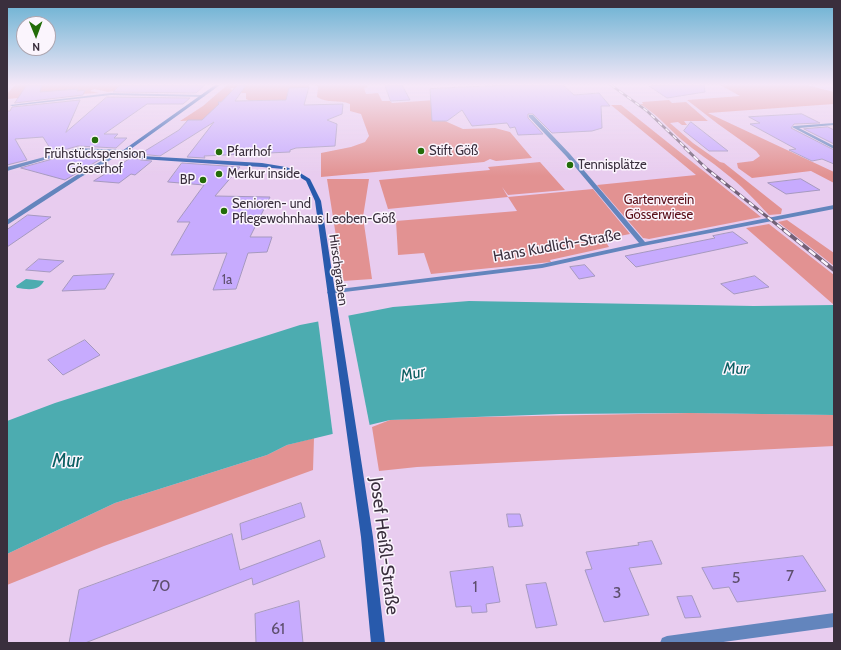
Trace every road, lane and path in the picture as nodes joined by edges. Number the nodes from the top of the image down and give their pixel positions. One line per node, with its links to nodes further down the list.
1 (175, 115): 5 (main road)
2 (531, 116): 9 (street)
3 (834, 124): 4 (street)
4 (834, 148)
5 (124, 151): 6 (street); 8 (street); 10 (main road, Hirschgraben)
6 (7, 169)
7 (834, 207): 9 (street, Hans Kudlich-Straße)
8 (7, 222)
9 (643, 244): 10 (street, Hans Kudlich-Straße)
10 (331, 292): 11 (main road, Hirschgraben)
11 (355, 454): 13 (main road, Josef Heißl-Straße)
12 (834, 620): 14 (street)
13 (378, 643)
14 (667, 643)

